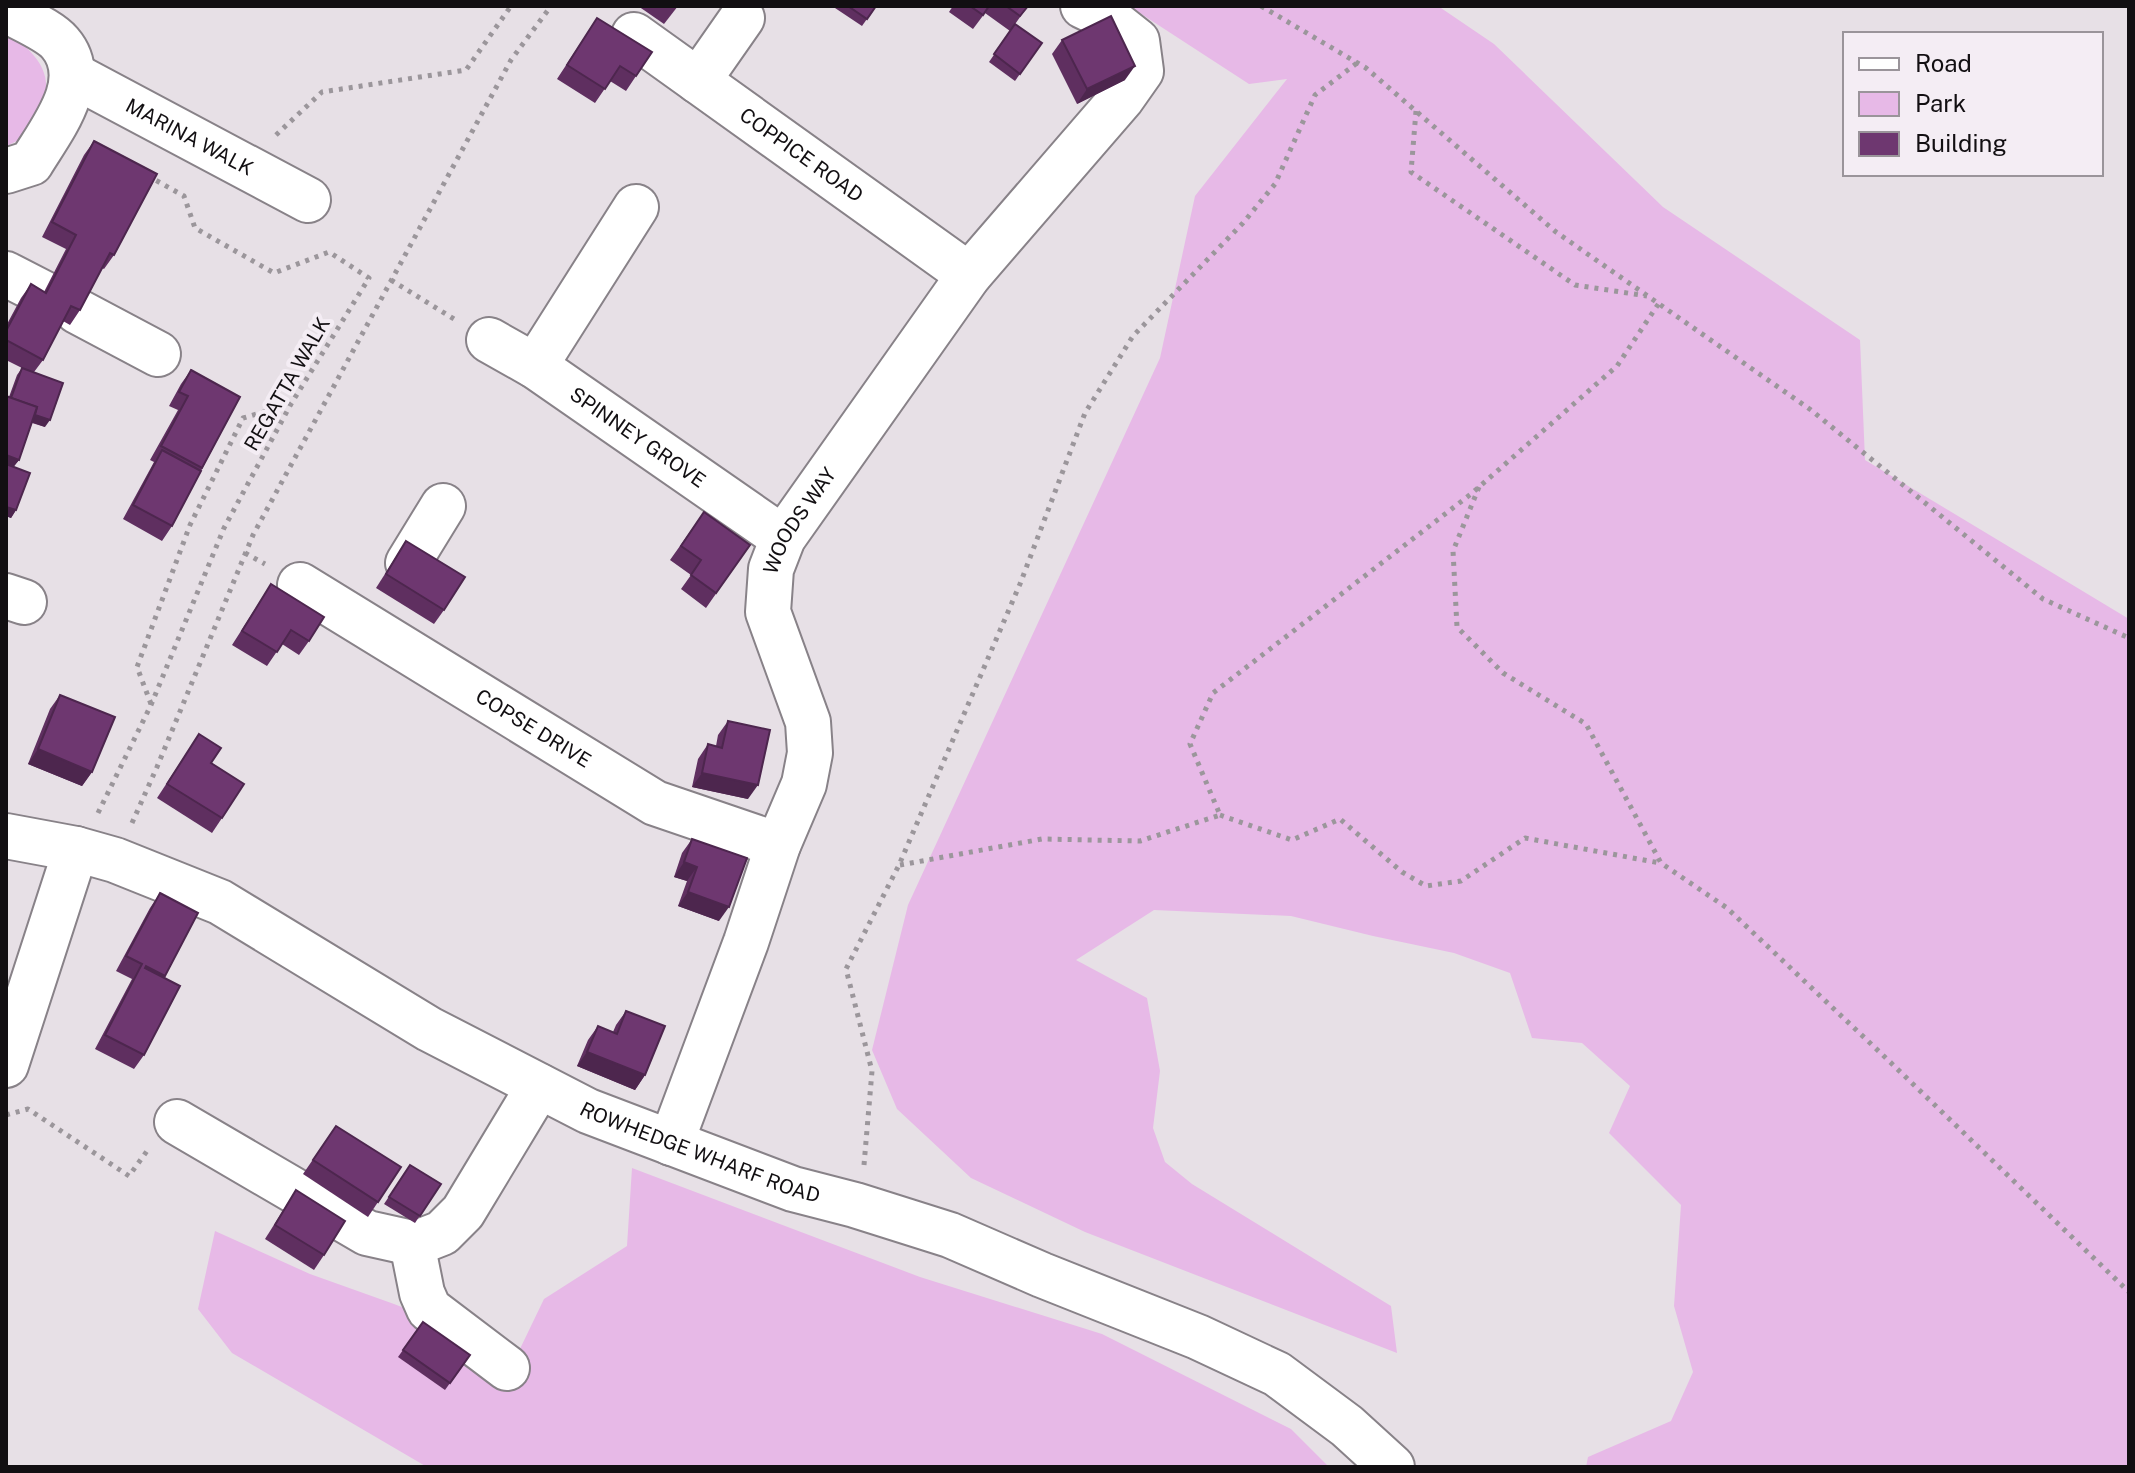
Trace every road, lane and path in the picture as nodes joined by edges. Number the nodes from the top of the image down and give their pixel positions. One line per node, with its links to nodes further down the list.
1 (511, 6): 12 (path)
2 (551, 6): 18 (path)
3 (1083, 6): 17 (street, WOODS WAY)
4 (1261, 6): 8 (path)
5 (6, 10): 9 (street)
6 (742, 18): 10 (street)
7 (634, 35): 10 (street, COPPICE ROAD)
8 (1357, 63): 11 (path); 38 (path)
9 (73, 75): 12 (street, MARINA WALK); 13 (street)
10 (698, 81): 17 (street, COPPICE ROAD)
11 (1416, 111): 20 (path); 20 (path)
12 (243, 165): 15 (street, MARINA WALK)
13 (7, 174)
14 (145, 175): 25 (path, REGATTA WALK)
15 (308, 200)
16 (636, 207): 24 (street)
17 (969, 275): 28 (street, WOODS WAY)
18 (391, 280): 22 (path); 36 (path)
19 (42, 293): 23 (street)
20 (1648, 296): 21 (path)
21 (1659, 303): 26 (path); 31 (path)
22 (489, 340): 24 (street, SPINNEY GROVE)
23 (158, 354)
24 (535, 366): 28 (street, SPINNEY GROVE)
25 (291, 404): 32 (path, REGATTA WALK); 32 (path)
26 (1479, 487): 33 (path); 37 (path)
27 (443, 506): 30 (street)
28 (783, 538): 35 (street, WOODS WAY)
29 (300, 585): 30 (street, COPSE DRIVE)
30 (389, 595): 35 (street, COPSE DRIVE)
31 (2129, 638)
32 (151, 705): 36 (path, REGATTA WALK)
33 (1220, 815): 37 (path); 38 (path)
34 (6, 836): 36 (street, ROWHEDGE WHARF ROAD)
35 (778, 845): 43 (street, WOODS WAY)
36 (96, 855): 39 (street); 40 (street, ROWHEDGE WHARF ROAD)
37 (1661, 863): 46 (path)
38 (899, 865): 44 (path)
39 (6, 1065)
40 (539, 1086): 43 (street, ROWHEDGE WHARF ROAD); 45 (street)
41 (6, 1115): 42 (path)
42 (177, 1122): 45 (street)
43 (671, 1143): 44 (street, ROWHEDGE WHARF ROAD)
44 (855, 1205): 48 (street, ROWHEDGE WHARF ROAD)
45 (412, 1243): 47 (street)
46 (2129, 1292)
47 (507, 1368)
48 (1392, 1467)

